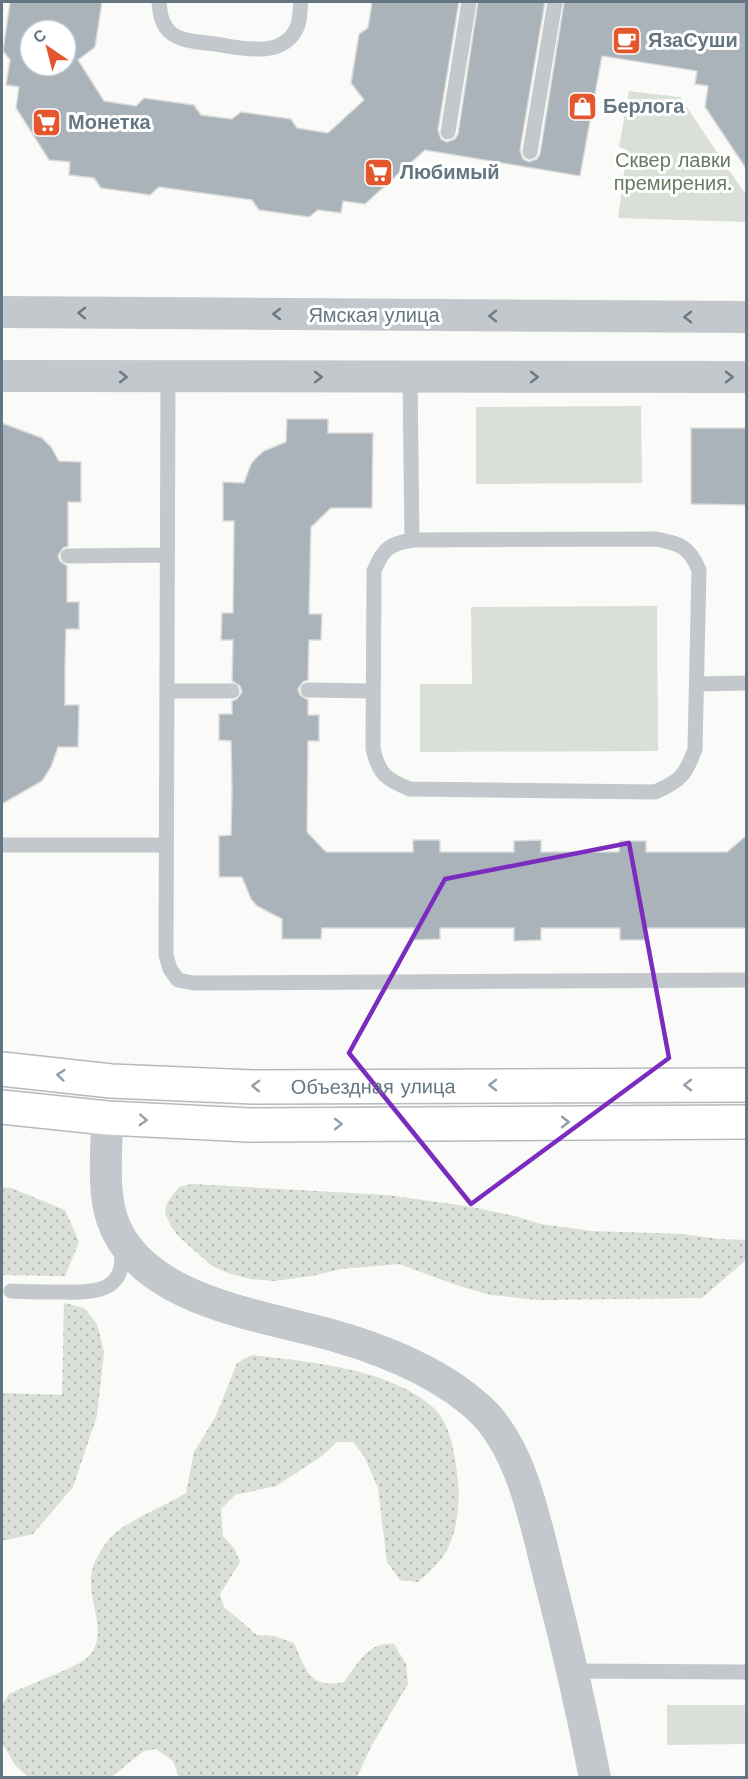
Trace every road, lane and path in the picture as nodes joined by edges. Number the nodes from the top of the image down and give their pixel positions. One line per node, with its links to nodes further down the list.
1 (159, 2): 2 (lane)
2 (301, 2)
3 (468, 2): 5 (lane)
4 (555, 2): 6 (lane)
5 (448, 132)
6 (530, 152)
7 (2, 312): 8 (street, Ямская улица, one-way to 7)
8 (747, 317)
9 (2, 376): 12 (street, one-way to 12)
10 (410, 377): 11 (street, one-way to 11); 12 (street, one-way to 10); 13 (lane)
11 (747, 377)
12 (168, 378): 14 (lane)
13 (412, 540): 17 (lane); 21 (lane)
14 (167, 555): 15 (lane); 20 (lane)
15 (68, 556)
16 (747, 683): 17 (lane)
17 (698, 684): 21 (lane)
18 (232, 690): 20 (lane)
19 (308, 690): 21 (lane)
20 (167, 691): 23 (lane)
21 (372, 691)
22 (2, 845): 23 (lane)
23 (166, 845): 24 (lane)
24 (747, 980)
25 (2, 1069): 26 (main road, Объездная улица, one-way to 25)
26 (111, 1081): 27 (main road, Объездная улица, one-way to 26); 29 (main road)
27 (747, 1085)
28 (2, 1107): 29 (main road, Объездная улица)
29 (107, 1118): 30 (main road, Объездная улица, one-way to 30); 31 (street)
30 (747, 1122)
31 (117, 1231): 32 (lane); 33 (street)
32 (11, 1291)
33 (573, 1671): 34 (lane); 35 (street)
34 (747, 1672)
35 (595, 1778)

